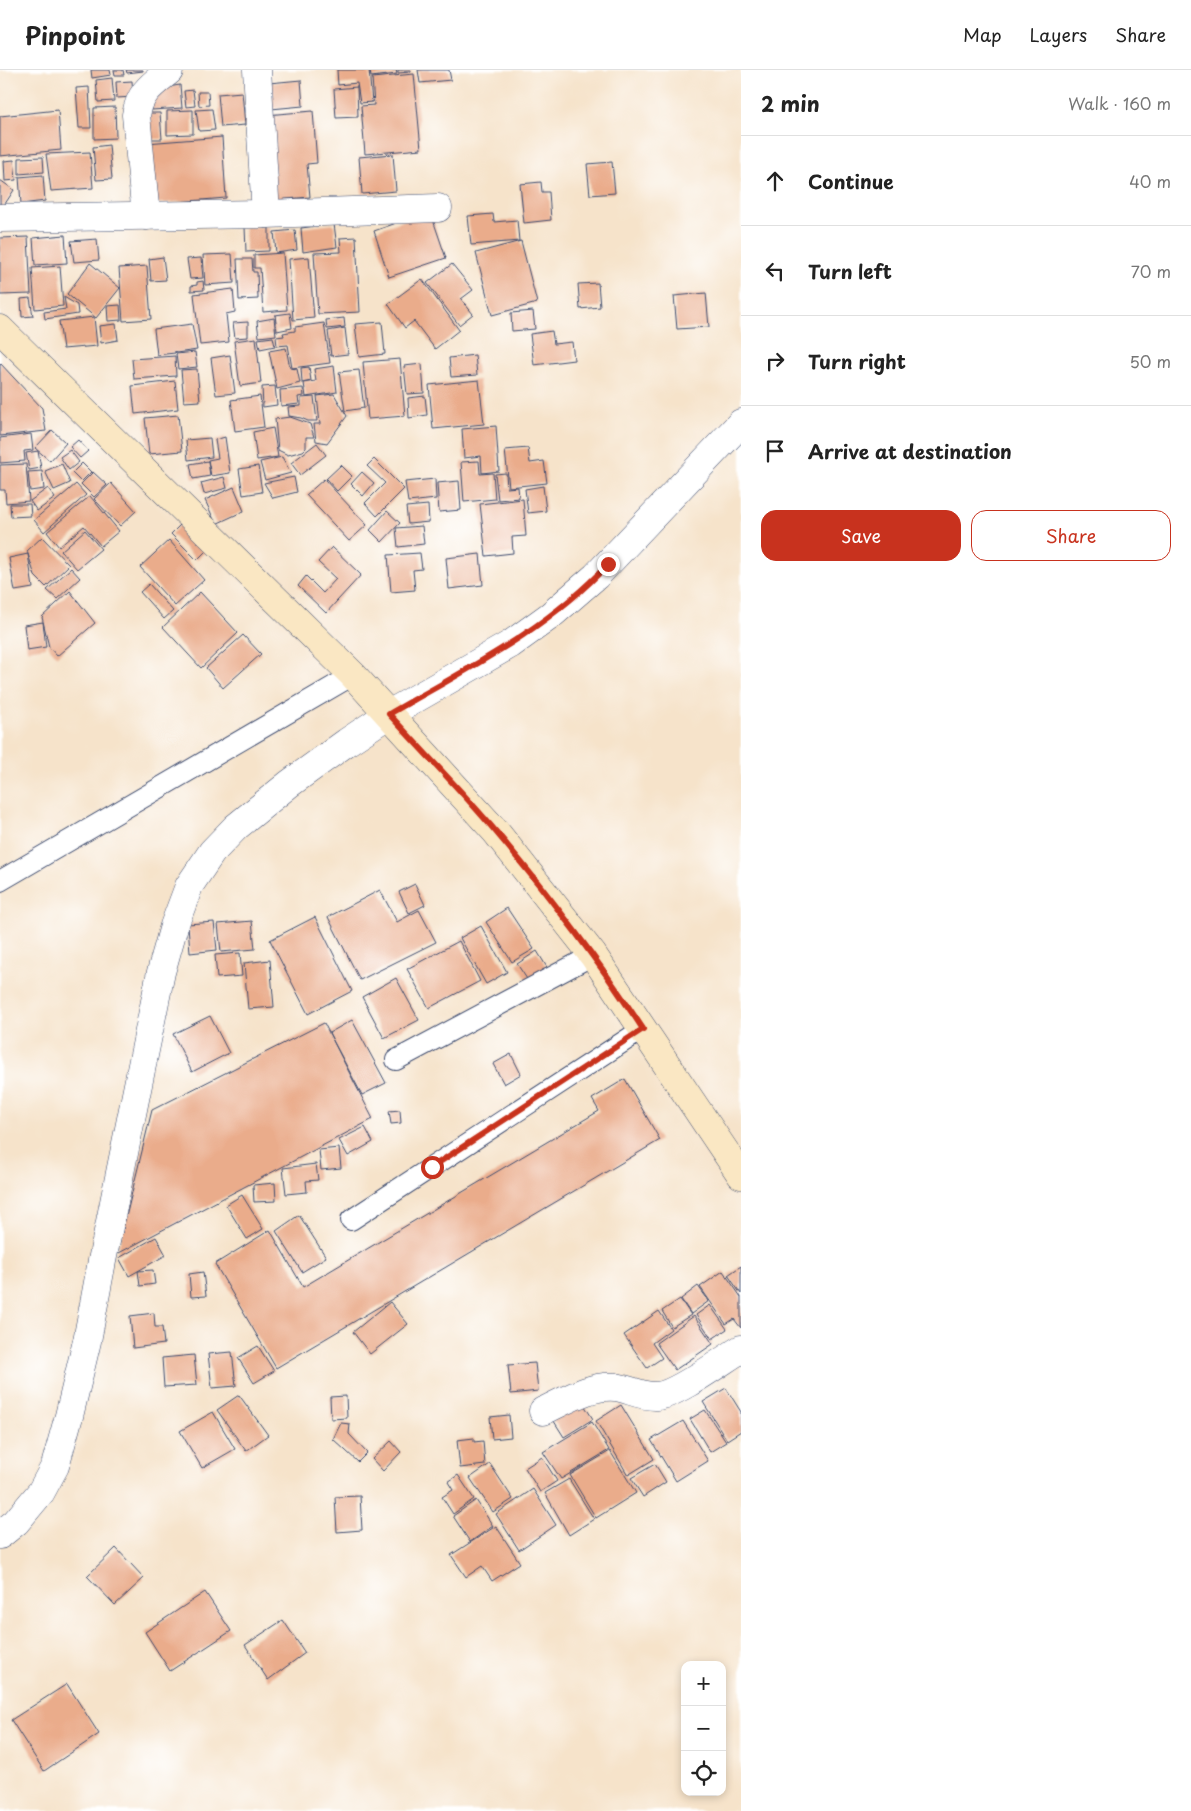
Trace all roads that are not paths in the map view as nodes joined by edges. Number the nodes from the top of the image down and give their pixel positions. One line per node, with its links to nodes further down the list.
1 (258, 70): 4 (street)
2 (169, 71): 5 (street)
3 (438, 208): 4 (street)
4 (266, 214): 5 (street)
5 (146, 216): 6 (street)
6 (0, 218)
7 (0, 329): 9 (main road)
8 (741, 423): 10 (street)
9 (352, 675): 10 (main road); 11 (lane)
10 (389, 714): 12 (main road); 19 (street)
11 (0, 881)
12 (593, 955): 13 (main road); 14 (lane)
13 (643, 1029): 15 (main road); 16 (lane)
14 (396, 1060)
15 (741, 1176)
16 (351, 1220)
17 (741, 1349): 18 (street)
18 (543, 1411)
19 (0, 1535)

